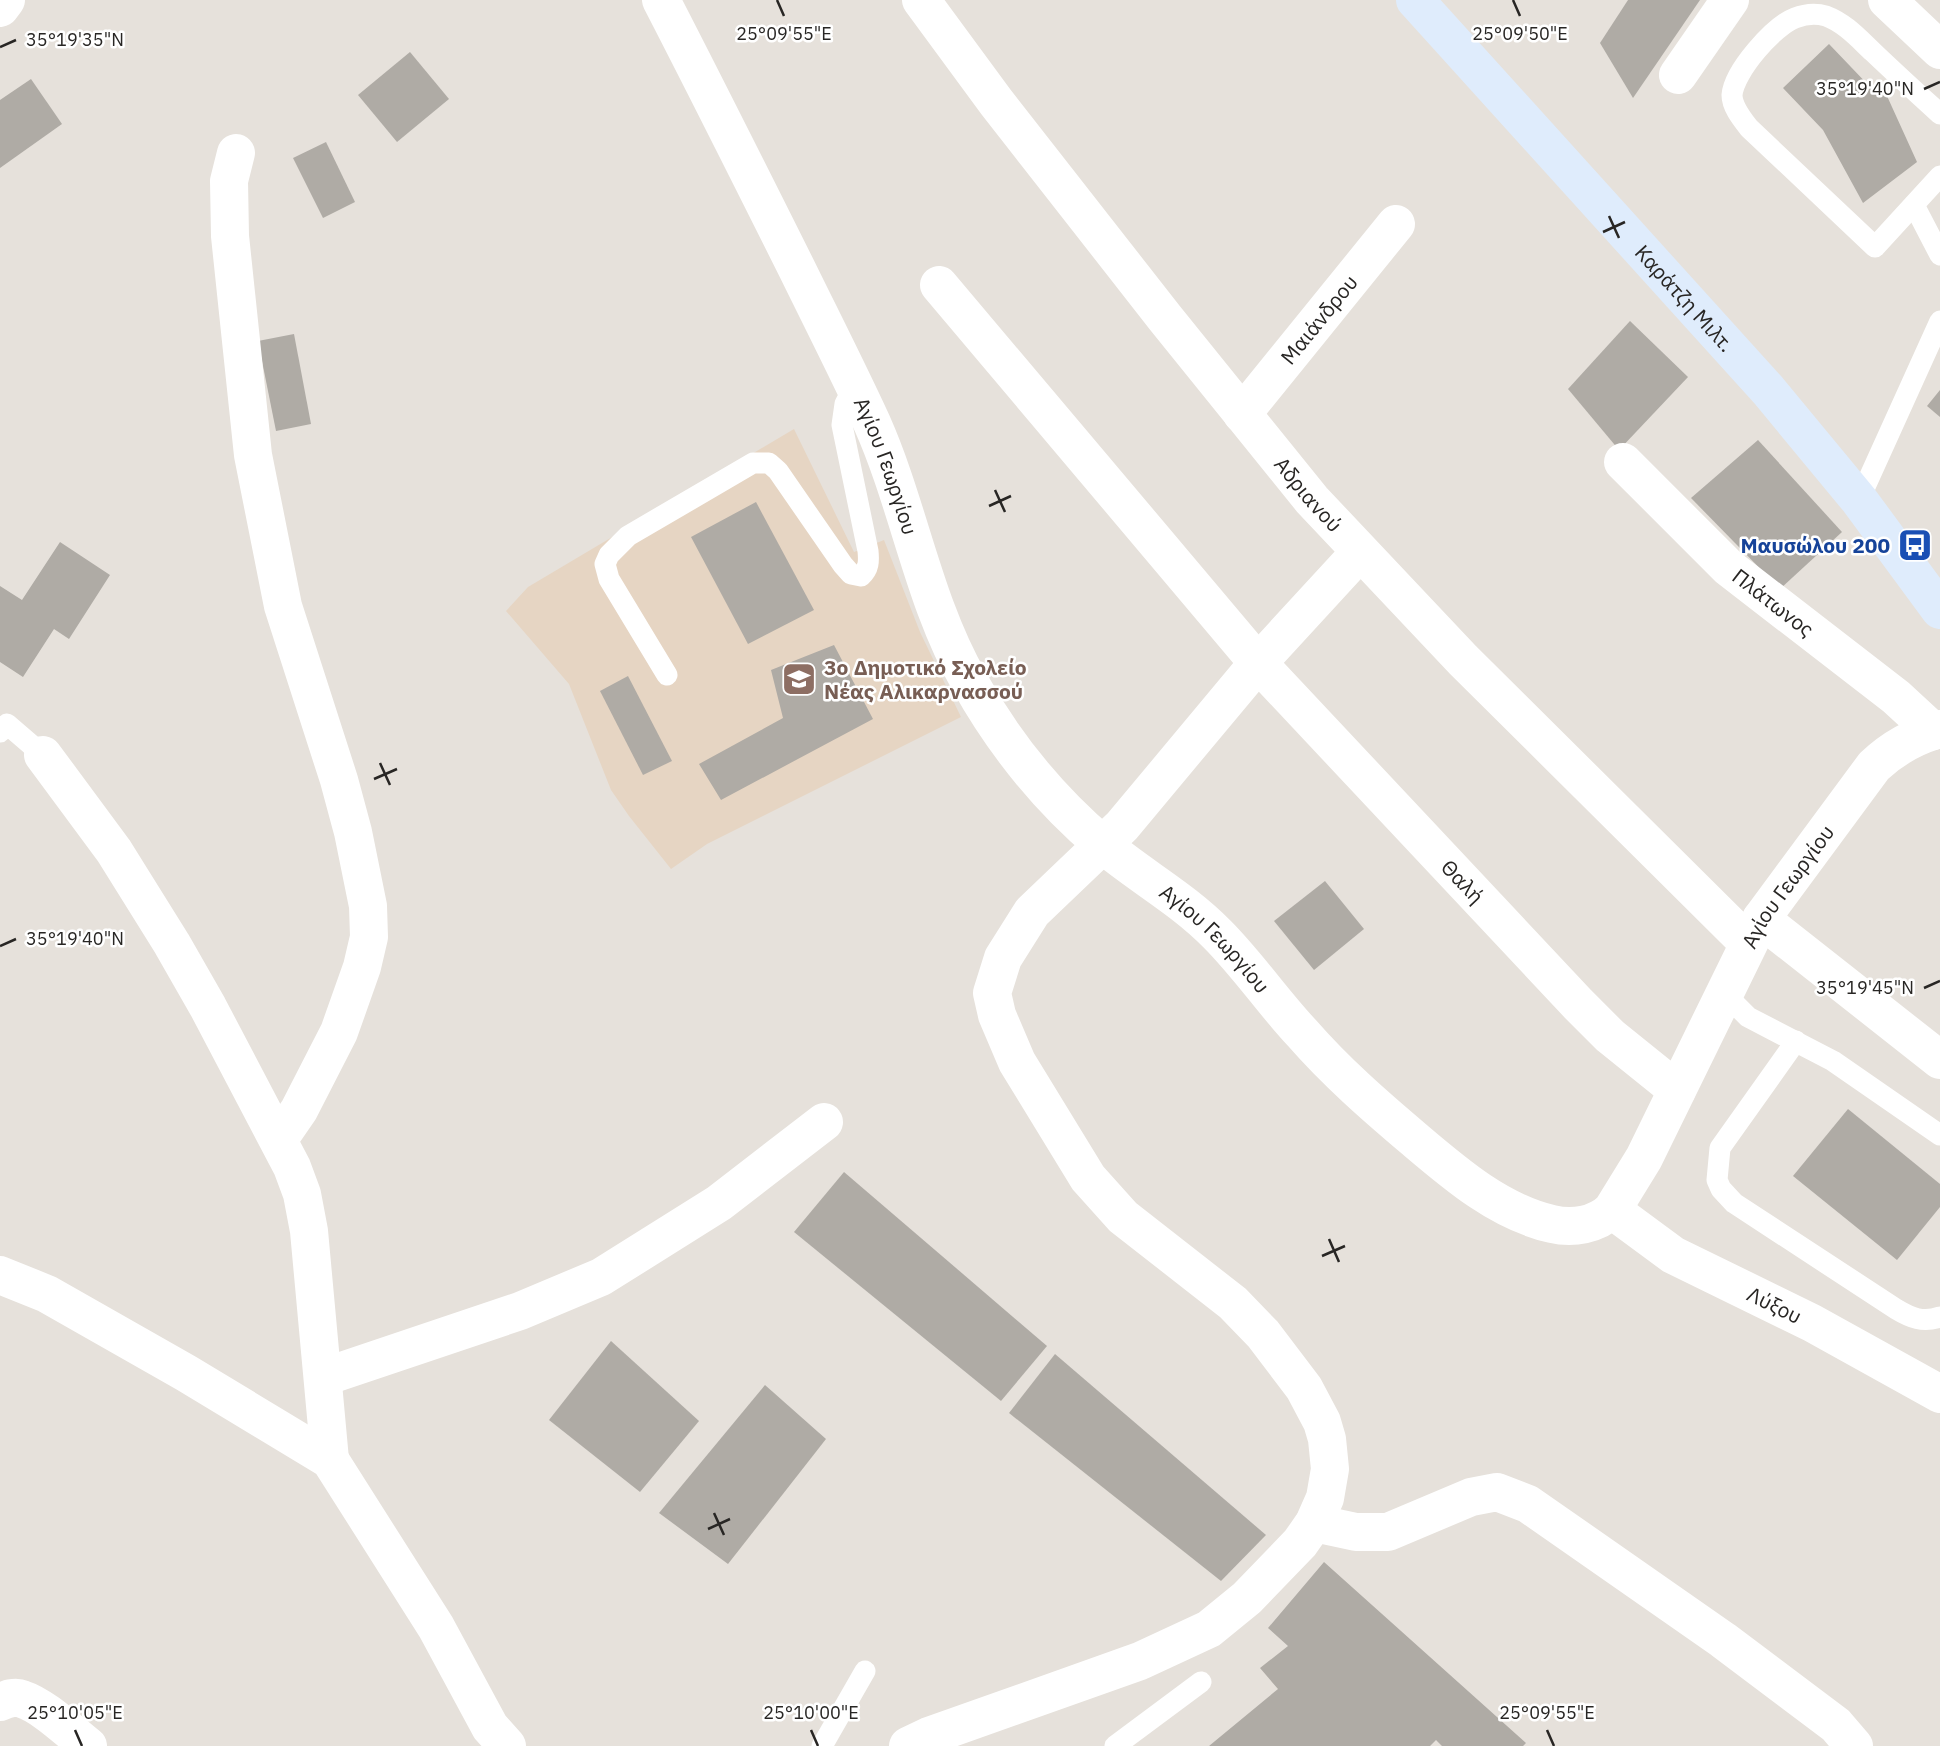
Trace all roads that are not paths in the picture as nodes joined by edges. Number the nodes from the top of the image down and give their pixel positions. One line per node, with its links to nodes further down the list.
1 (6, 0): 7 (street)
2 (661, 0): 18 (street, Αγίου Γεωργίου)
3 (921, 0): 19 (street, Αδριανού)
4 (1415, 0): 21 (street, Καράτζη Μιλτ.)
5 (1730, 0): 9 (street)
6 (1886, 0): 8 (street)
7 (0, 8)
8 (1940, 50)
9 (1678, 75)
10 (1940, 114): 13 (lane)
11 (236, 153): 37 (street)
12 (1940, 176): 13 (lane)
13 (1914, 205): 15 (lane)
14 (1396, 224): 19 (street, Μαιάνδρου)
15 (1940, 256)
16 (939, 285): 24 (street, Θαλή)
17 (1940, 321): 21 (lane)
18 (854, 387): 25 (lane); 29 (street, Αγίου Γεωργίου)
19 (1242, 414): 22 (street, Αδριανού)
20 (1623, 462): 26 (street, Πλάτωνος)
21 (1859, 500): 23 (street, Καράτζη Μιλτ.)
22 (1360, 552): 24 (street); 30 (street, Αδριανού)
23 (1936, 593)
24 (1258, 663): 29 (street); 34 (street, Θαλή)
25 (667, 675)
26 (1937, 730): 30 (street, Αγίου Γεωργίου)
27 (0, 732): 28 (lane)
28 (43, 755): 37 (street)
29 (1103, 845): 38 (street, Αγίου Γεωργίου); 44 (street)
30 (1755, 931): 31 (street, Αγίου Γεωργίου); 33 (street, Αδριανού)
31 (1724, 993): 32 (lane); 34 (street, Αγίου Γεωργίου)
32 (1796, 1041): 36 (lane); 40 (lane)
33 (1940, 1060)
34 (1677, 1090): 38 (street, Αγίου Γεωργίου)
35 (824, 1122): 41 (street)
36 (1940, 1135)
37 (279, 1139): 41 (street)
38 (1612, 1210): 42 (street, Λύξου)
39 (0, 1275): 43 (street)
40 (1940, 1317)
41 (324, 1377): 43 (street)
42 (1940, 1394)
43 (330, 1460): 49 (street)
44 (1314, 1523): 51 (street); 53 (street)
45 (865, 1671): 50 (lane)
46 (1201, 1682): 52 (lane)
47 (0, 1702): 48 (street)
48 (88, 1746)
49 (506, 1746)
50 (822, 1746)
51 (908, 1746)
52 (1115, 1746)
53 (1854, 1746)

